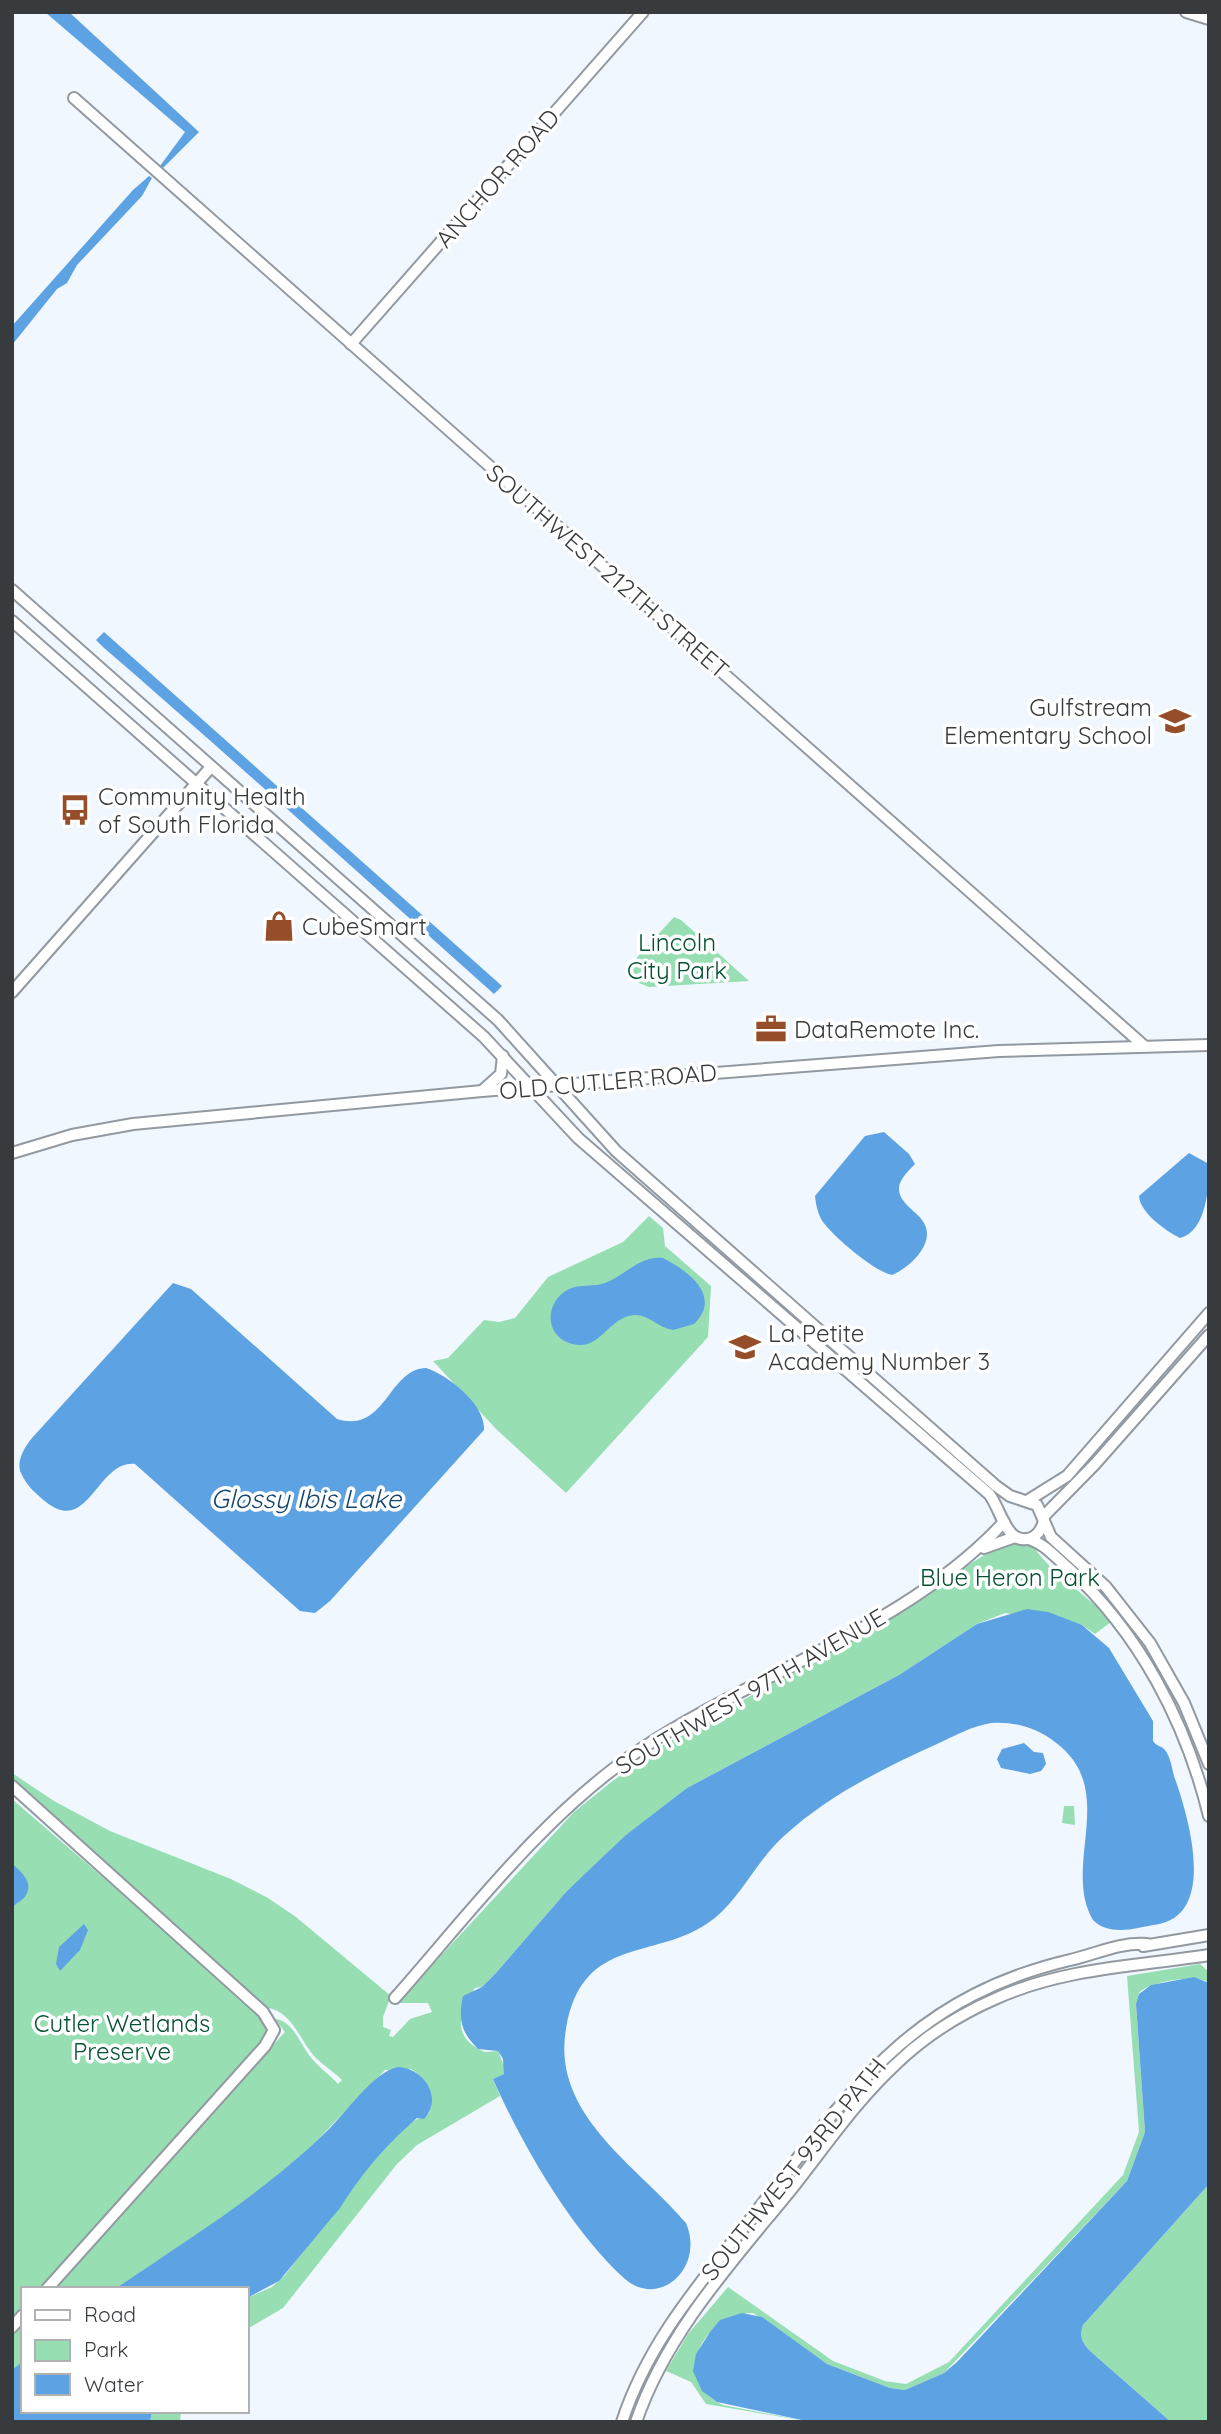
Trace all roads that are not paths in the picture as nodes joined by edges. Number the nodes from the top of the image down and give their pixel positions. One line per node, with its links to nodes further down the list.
1 (643, 12): 5 (street, ANCHOR ROAD)
2 (1186, 12): 3 (street)
3 (1209, 19)
4 (74, 98): 5 (street, SOUTHWEST 212TH STREET)
5 (351, 344): 11 (street, SOUTHWEST 212TH STREET)
6 (12, 590): 8 (street)
7 (12, 621): 9 (street)
8 (211, 767): 9 (street); 15 (street)
9 (196, 784): 10 (street); 13 (street)
10 (12, 992)
11 (1143, 1045): 12 (street, OLD CUTLER ROAD); 14 (street, OLD CUTLER ROAD)
12 (1209, 1045)
13 (503, 1056): 16 (street); 17 (street)
14 (589, 1083): 15 (street, OLD CUTLER ROAD); 18 (street)
15 (557, 1086): 16 (street, OLD CUTLER ROAD); 18 (street)
16 (531, 1088): 17 (street, OLD CUTLER ROAD); 24 (street)
17 (482, 1091): 19 (street, OLD CUTLER ROAD)
18 (578, 1111): 22 (street)
19 (12, 1153)
20 (1209, 1313): 22 (street)
21 (1209, 1335): 23 (street)
22 (1026, 1501): 23 (street); 24 (street)
23 (1043, 1519): 26 (street); 28 (street)
24 (1004, 1520): 25 (street); 27 (street, SOUTHWEST 97TH AVENUE)
25 (1015, 1537): 26 (street); 27 (street, SOUTHWEST 97TH AVENUE)
26 (1028, 1539): 31 (street)
27 (975, 1551): 37 (street, SOUTHWEST 97TH AVENUE)
28 (1209, 1765)
29 (12, 1786): 32 (street)
30 (12, 1796): 32 (street)
31 (1209, 1816)
32 (55, 1827): 38 (street)
33 (1209, 1935): 35 (street, SOUTHWEST 93RD PATH)
34 (1209, 1955): 36 (street, SOUTHWEST 93RD PATH)
35 (1058, 1963): 36 (street); 39 (street, SOUTHWEST 93RD PATH)
36 (1038, 1982): 40 (street, SOUTHWEST 93RD PATH)
37 (395, 1998)
38 (49, 2287)
39 (622, 2422)
40 (636, 2422)

